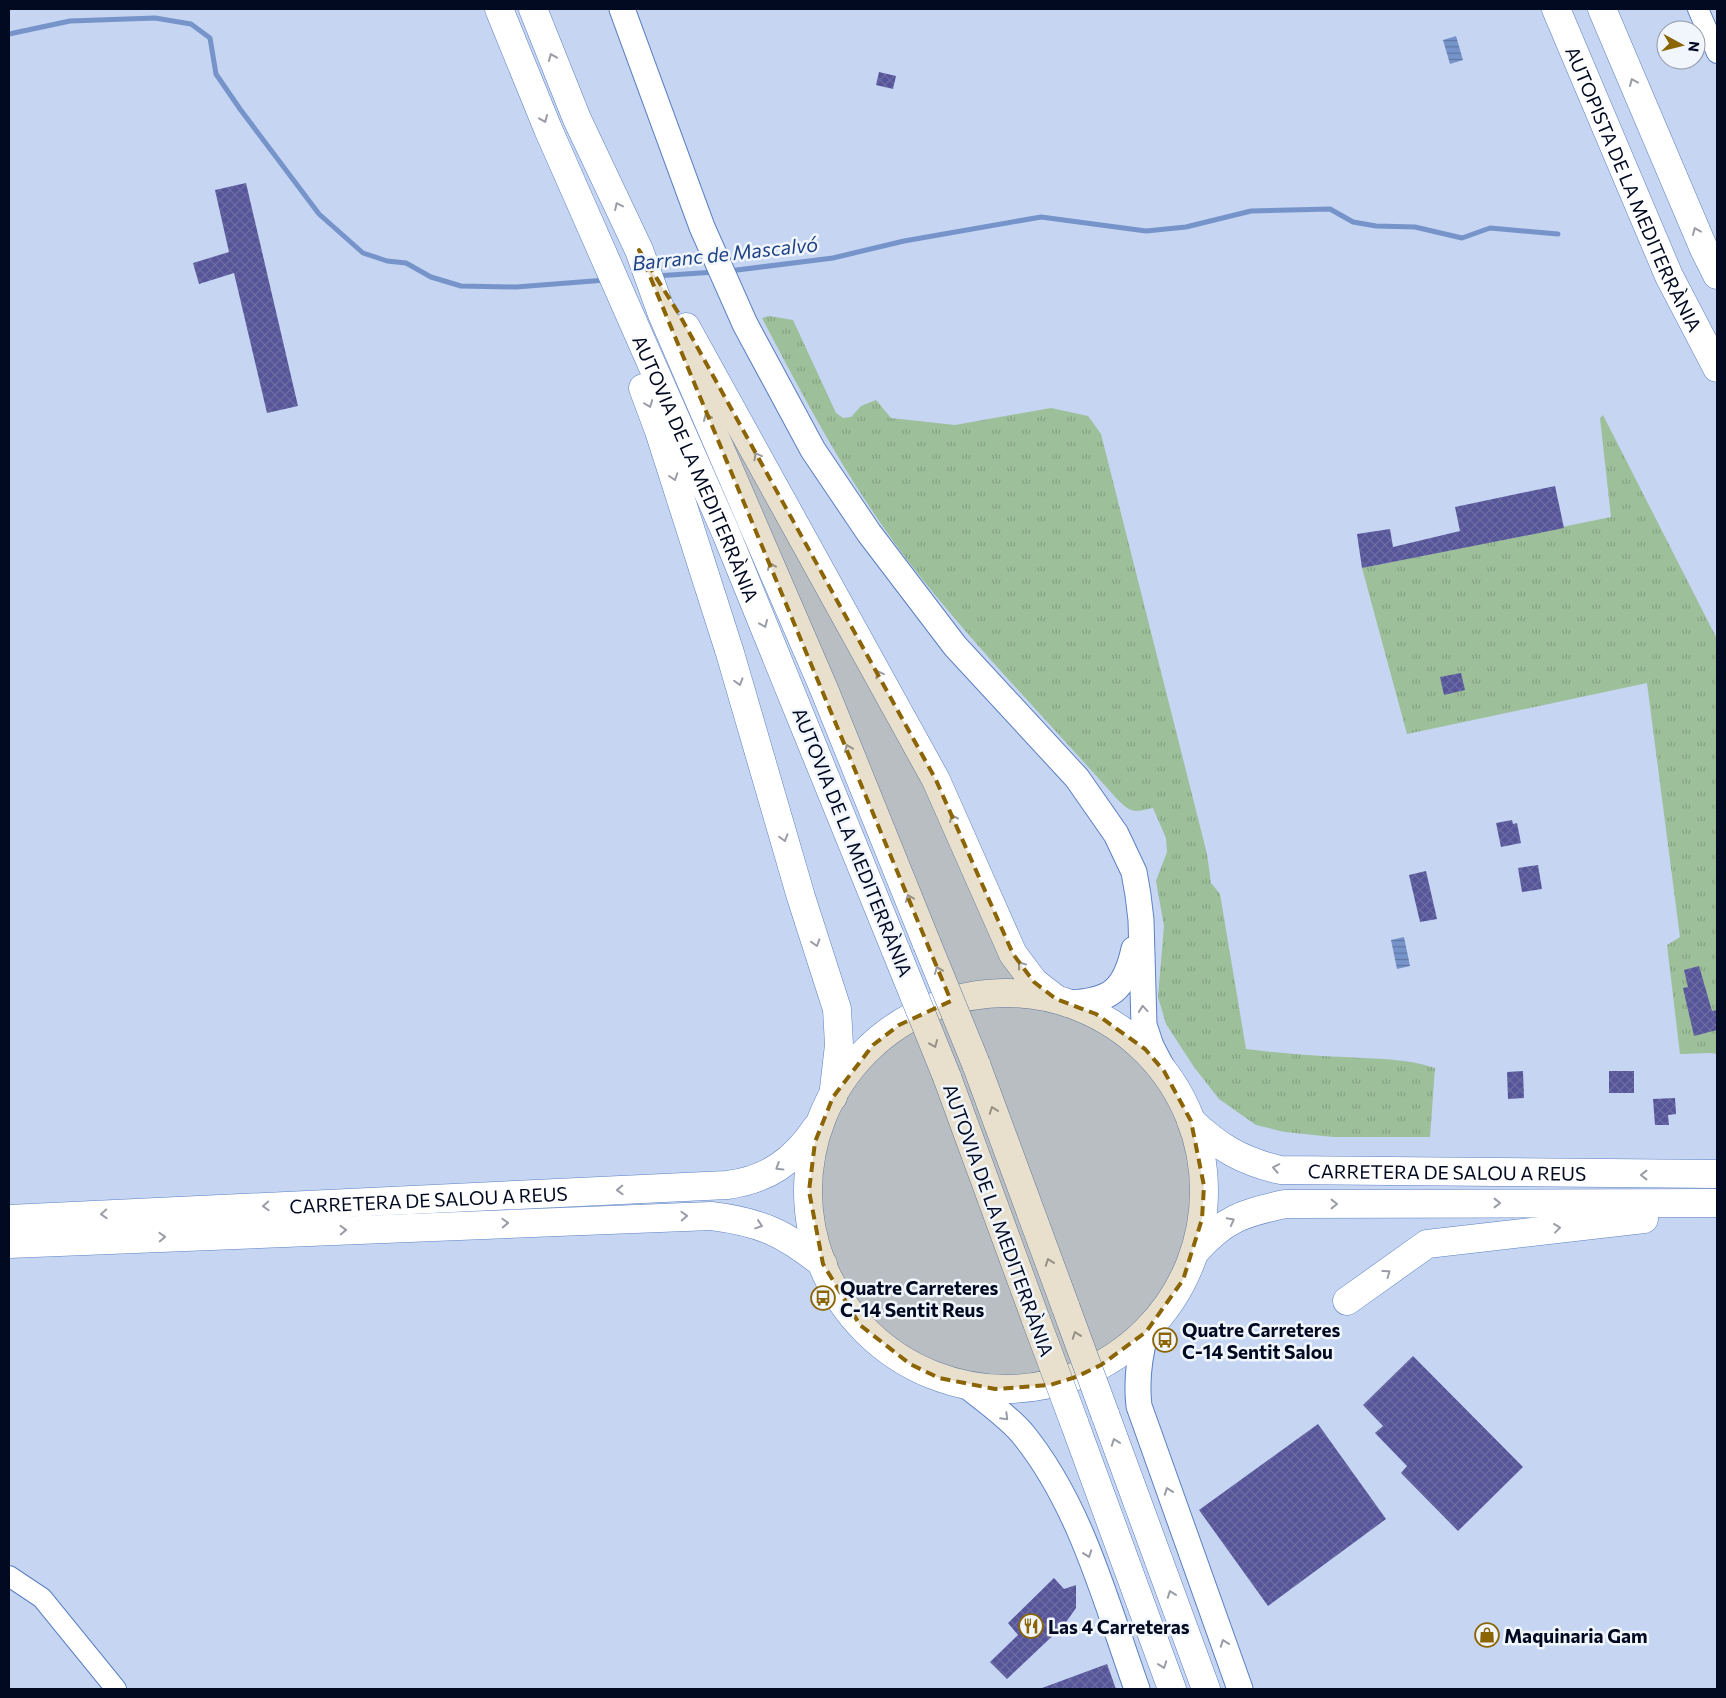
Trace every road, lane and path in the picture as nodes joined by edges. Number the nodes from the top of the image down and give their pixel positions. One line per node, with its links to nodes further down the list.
1 (499, 9): 9 (highway, AUTOVIA DE LA MEDITERRÀNIA, one-way to 9)
2 (533, 9): 10 (highway, AUTOVIA DE LA MEDITERRÀNIA, one-way to 2)
3 (622, 9): 12 (street)
4 (1556, 9): 11 (highway, AUTOPISTA DE LA MEDITERRÀNIA)
5 (1602, 9): 8 (highway, AUTOPISTA DE LA MEDITERRÀNIA, one-way to 5)
6 (1698, 9): 7 (street)
7 (1717, 53)
8 (1717, 275)
9 (611, 280): 15 (highway, one-way to 15); 30 (highway, AUTOVIA DE LA MEDITERRÀNIA, one-way to 30, bridge)
10 (671, 314): 13 (highway, one-way to 10); 31 (highway, AUTOVIA DE LA MEDITERRÀNIA, one-way to 10, bridge)
11 (1717, 368)
12 (1141, 920): 13 (street); 14 (street, one-way to 12)
13 (1063, 1001): 14 (highway); 15 (highway)
14 (1164, 1071): 16 (highway)
15 (828, 1108): 20 (highway, CARRETERA DE SALOU A REUS, one-way to 20); 23 (highway)
16 (1191, 1121): 17 (highway, CARRETERA DE SALOU A REUS, one-way to 16); 22 (highway)
17 (1717, 1174)
18 (1717, 1203): 22 (highway, one-way to 18)
19 (1717, 1209): 24 (highway, one-way to 19)
20 (9, 1218)
21 (9, 1244): 23 (highway, one-way to 23)
22 (1195, 1252): 25 (highway)
23 (823, 1264): 26 (highway)
24 (1348, 1301)
25 (1146, 1332): 26 (highway); 32 (street, one-way to 25)
26 (967, 1386): 29 (street, one-way to 29)
27 (9, 1576): 28 (street)
28 (116, 1689)
29 (1138, 1689)
30 (1172, 1689)
31 (1206, 1689)
32 (1240, 1689)

